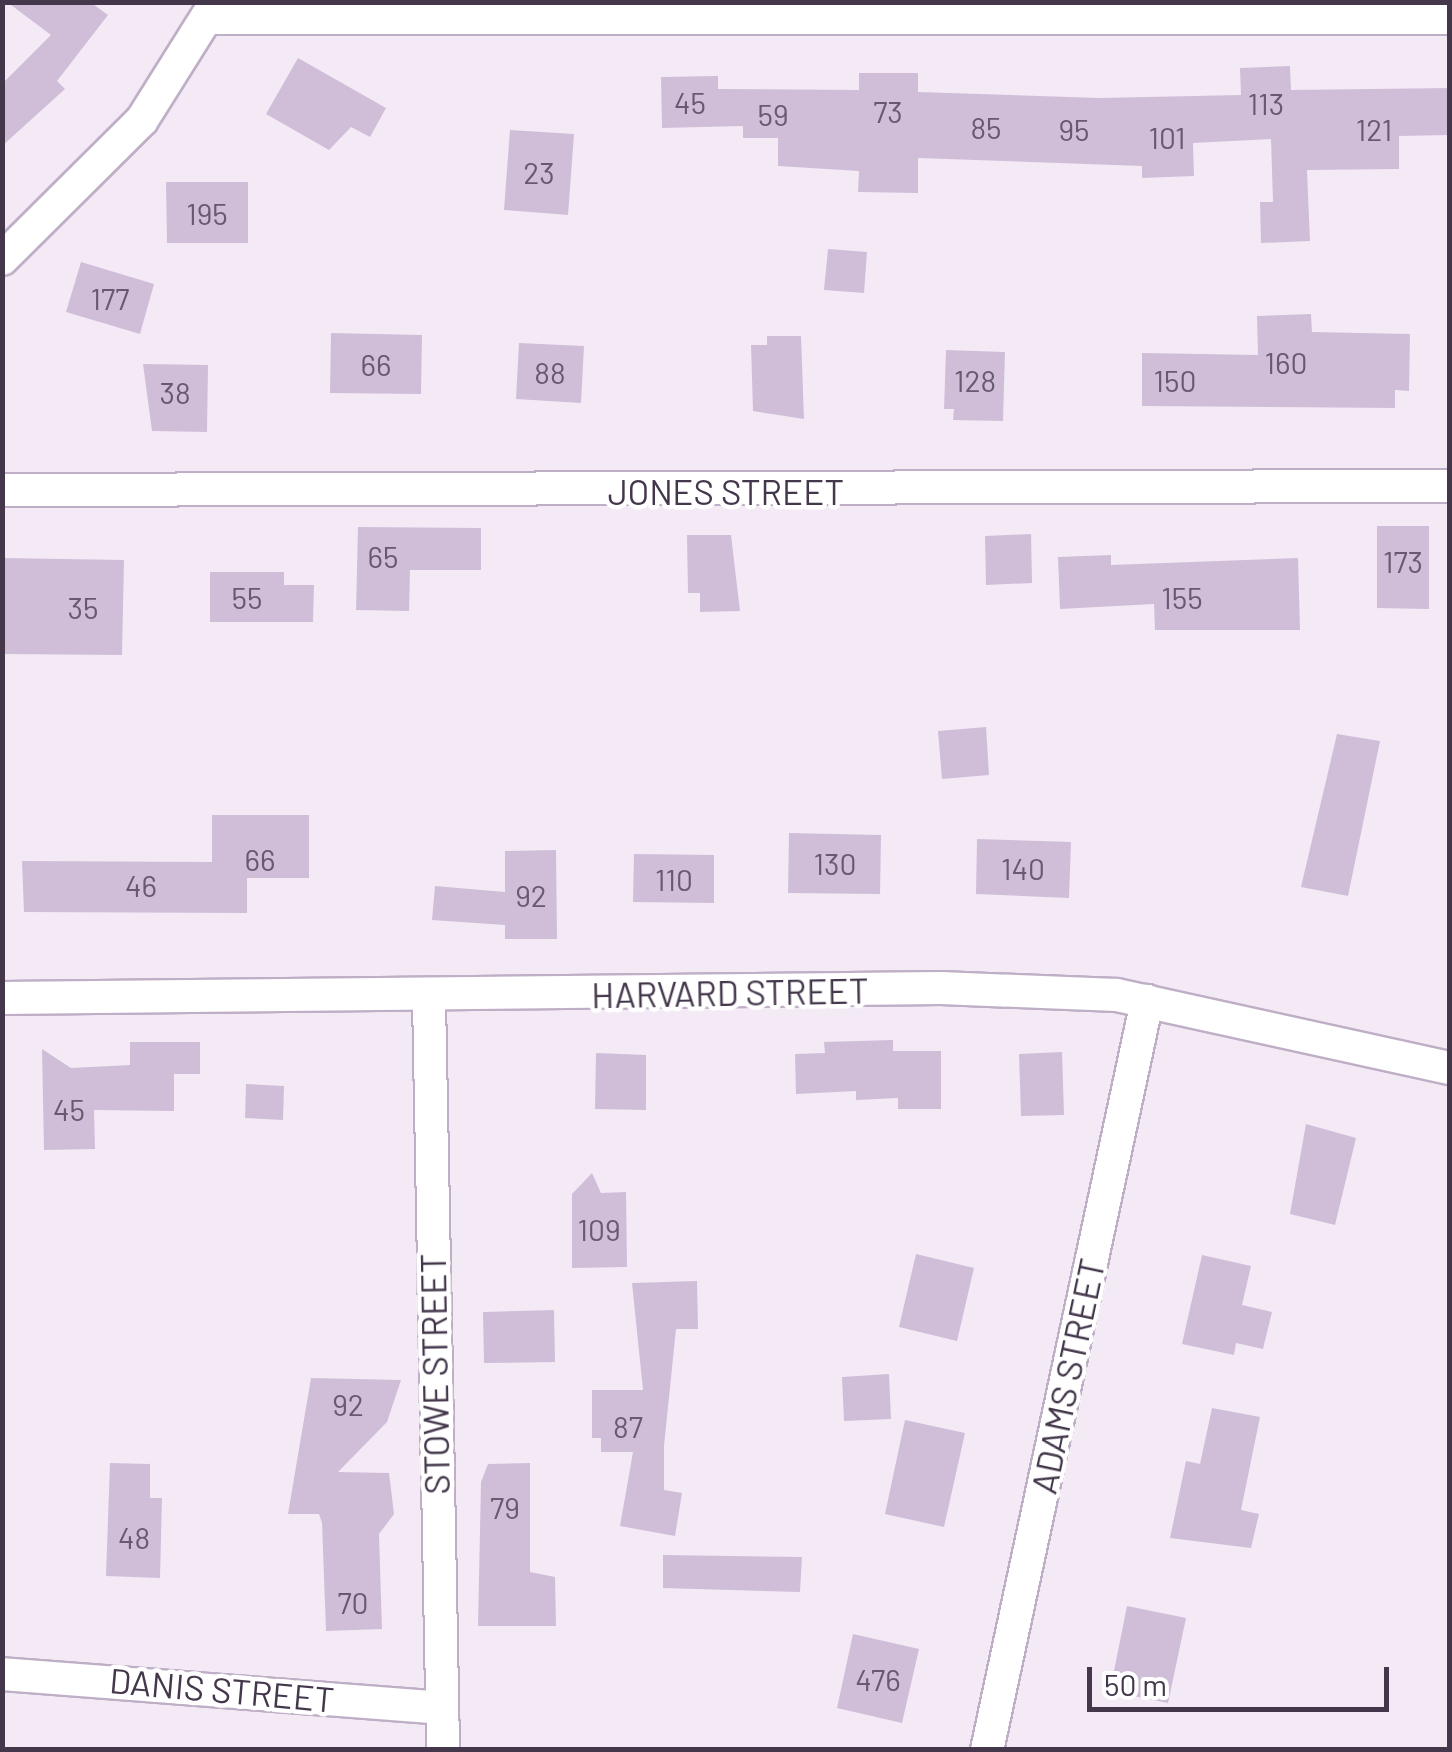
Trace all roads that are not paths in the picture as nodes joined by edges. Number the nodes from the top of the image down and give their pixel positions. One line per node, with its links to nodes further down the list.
1 (212, 10): 2 (street); 3 (street)
2 (1450, 18)
3 (2, 259)
4 (1450, 486): 5 (street, JONES STREET)
5 (2, 490)
6 (2, 998): 7 (street, HARVARD STREET)
7 (429, 998): 8 (street, HARVARD STREET); 11 (street, STOWE STREET)
8 (1147, 1002): 9 (street, HARVARD STREET); 13 (street, ADAMS STREET)
9 (1450, 1068)
10 (2, 1674): 11 (street, DANIS STREET)
11 (441, 1708): 12 (street, STOWE STREET)
12 (443, 1750)
13 (987, 1750)

